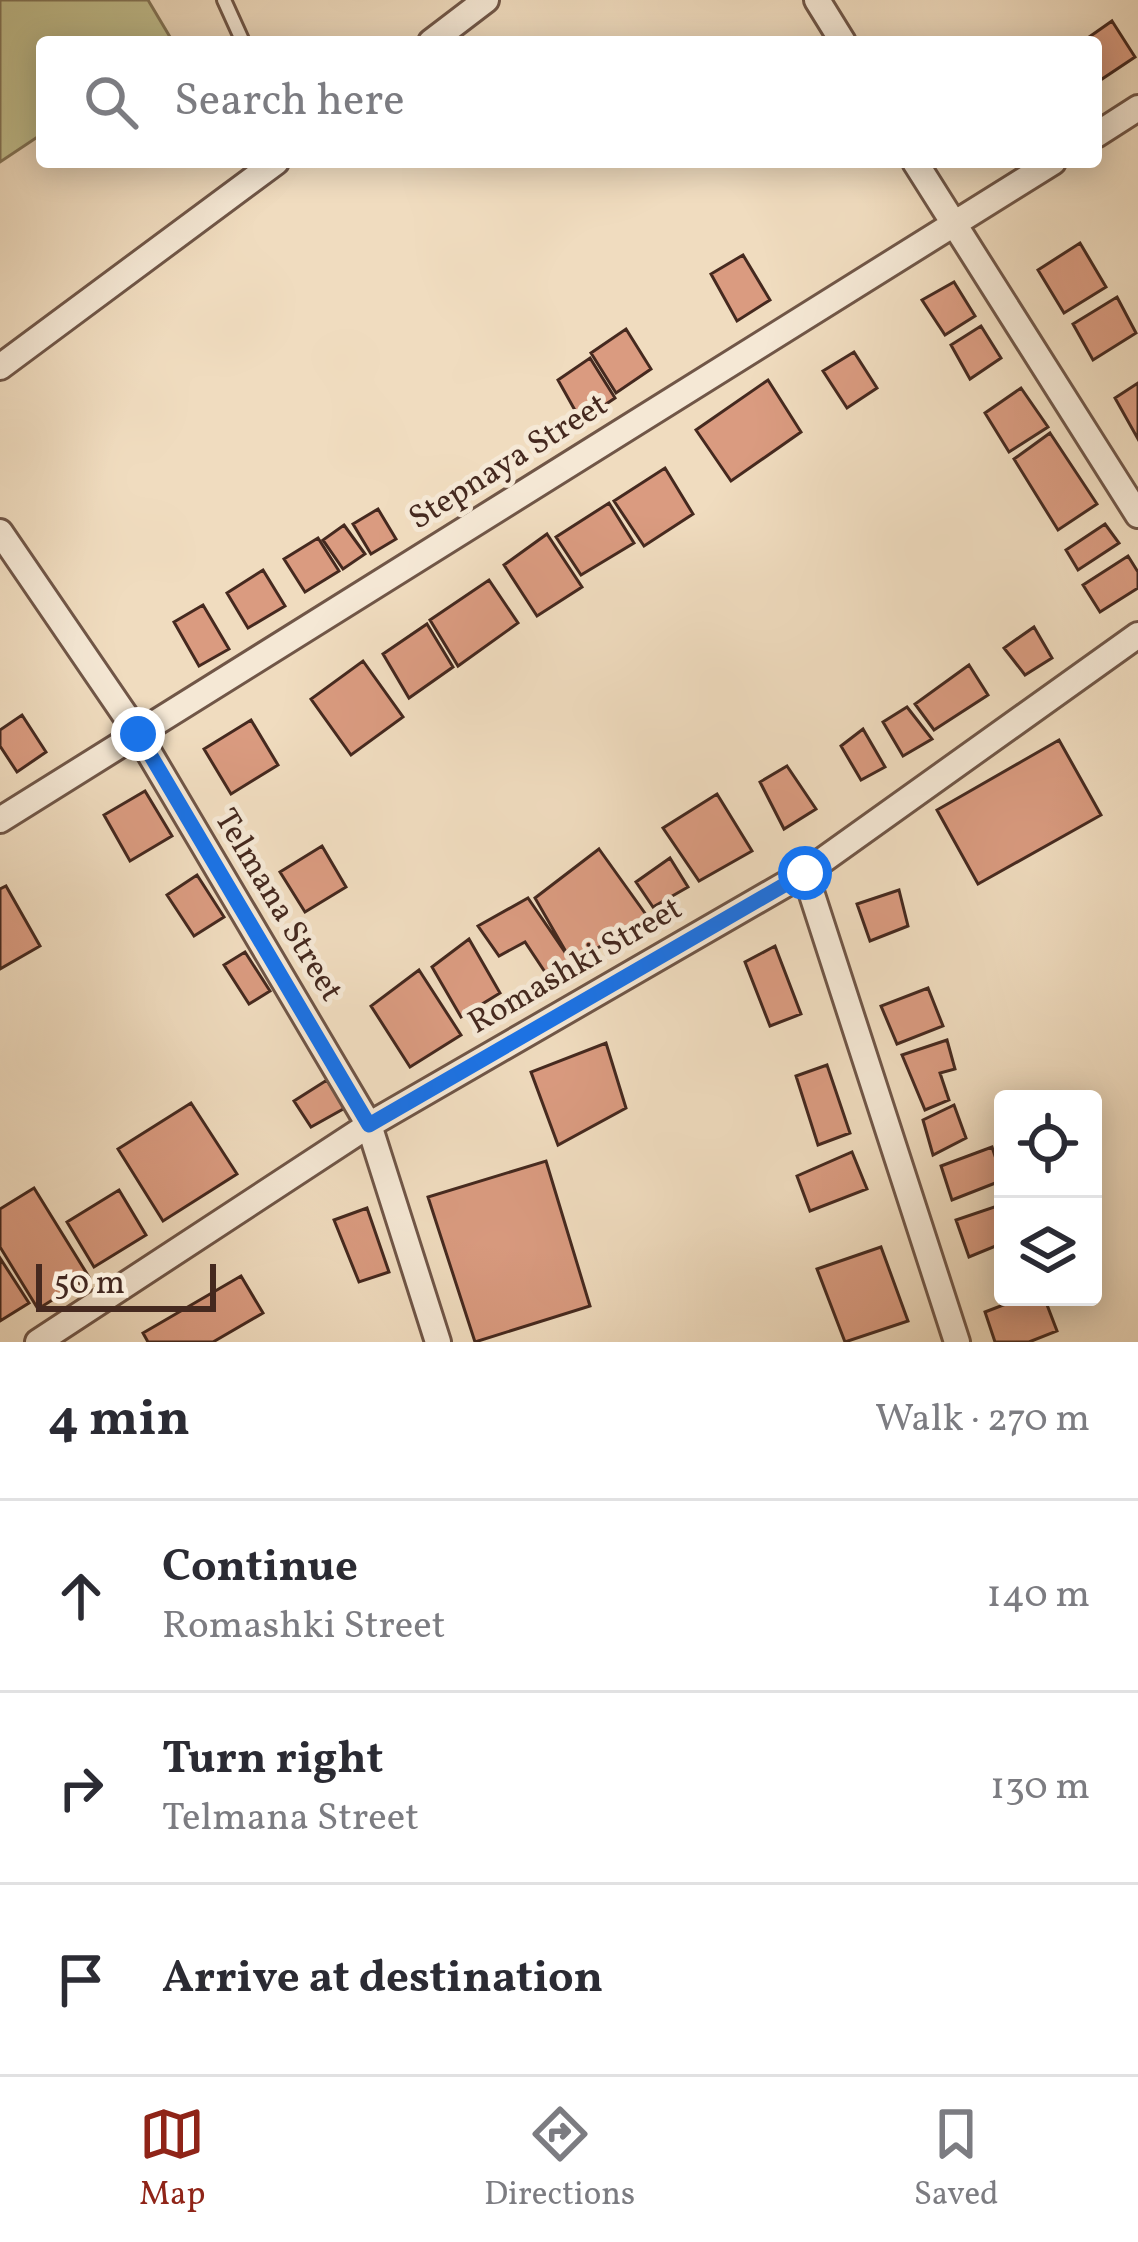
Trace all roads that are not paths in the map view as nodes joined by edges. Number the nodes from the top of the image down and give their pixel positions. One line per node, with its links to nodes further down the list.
1 (224, 0): 4 (lane)
2 (486, 0): 5 (street)
3 (817, 0): 6 (street)
4 (239, 36)
5 (439, 36)
6 (839, 36)
7 (1138, 108): 8 (street)
8 (1102, 131)
9 (268, 168): 13 (street)
10 (919, 168): 12 (street)
11 (1043, 168): 12 (street, Stepnaya Street)
12 (953, 225): 14 (street); 17 (street, Stepnaya Street)
13 (0, 367)
14 (1138, 515)
15 (0, 532): 17 (street, Telmana Street)
16 (1138, 635): 19 (street, Romashki Street)
17 (138, 734): 18 (street, Stepnaya Street); 20 (street, Telmana Street)
18 (0, 820)
19 (805, 873): 20 (street, Romashki Street); 23 (street)
20 (369, 1125): 21 (street, Romashki Street); 22 (street, Telmana Street)
21 (38, 1342)
22 (438, 1342)
23 (957, 1342)

